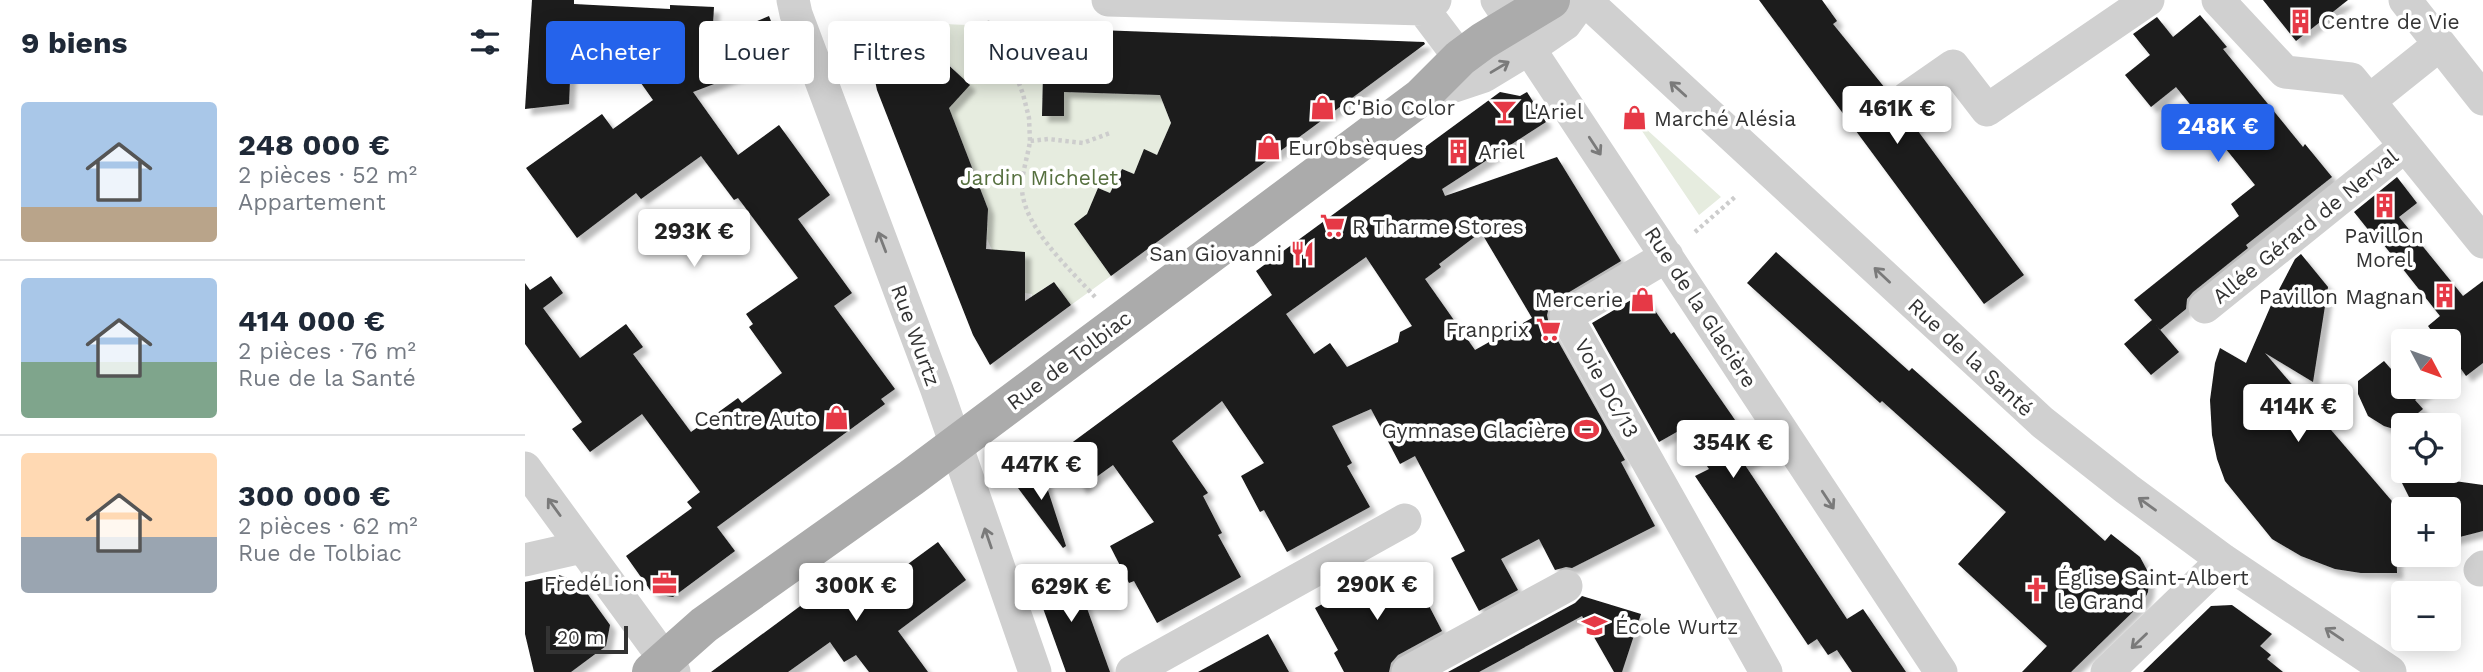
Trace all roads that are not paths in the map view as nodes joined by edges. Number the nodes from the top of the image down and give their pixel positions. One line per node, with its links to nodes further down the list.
1 (793, 0): 21 (street, Rue Wurtz, one-way to 1)
2 (1108, 0): 9 (street)
3 (1551, 0): 10 (main road, Rue de Tolbiac)
4 (1573, 0): 10 (street)
5 (1585, 0): 26 (street, Rue de la Santé, one-way to 5)
6 (2148, 0): 14 (street)
7 (2218, 0): 16 (street)
8 (2405, 0): 11 (street)
9 (1429, 5): 12 (street)
10 (1514, 24): 12 (main road, Rue de Tolbiac); 13 (street, one-way to 10); 19 (street, Rue de la Glacière, one-way to 19)
11 (2439, 45): 15 (street); 16 (street)
12 (1460, 58): 13 (main road, Rue de Tolbiac)
13 (1421, 97): 21 (main road, Rue de Tolbiac)
14 (1907, 98)
15 (2483, 99)
16 (2369, 101): 17 (street)
17 (2405, 146): 18 (street); 20 (street, Allée Gérard de Nerval)
18 (2483, 242)
19 (1667, 256): 32 (street, Voie DC/13); 33 (street, Rue de la Glacière, one-way to 33)
20 (2205, 307)
21 (956, 444): 28 (main road, Rue de Tolbiac); 29 (street, Rue Wurtz, one-way to 21)
22 (525, 468): 24 (street, one-way to 22)
23 (1405, 520): 30 (street)
24 (582, 547): 25 (street); 28 (street)
25 (525, 560)
26 (2223, 560): 34 (street, one-way to 34); 35 (street, Rue de la Santé, one-way to 26)
27 (1566, 586): 31 (street)
28 (663, 668)
29 (1035, 672)
30 (1132, 672)
31 (1408, 672)
32 (1766, 672)
33 (1941, 672)
34 (2107, 672)
35 (2390, 672)

